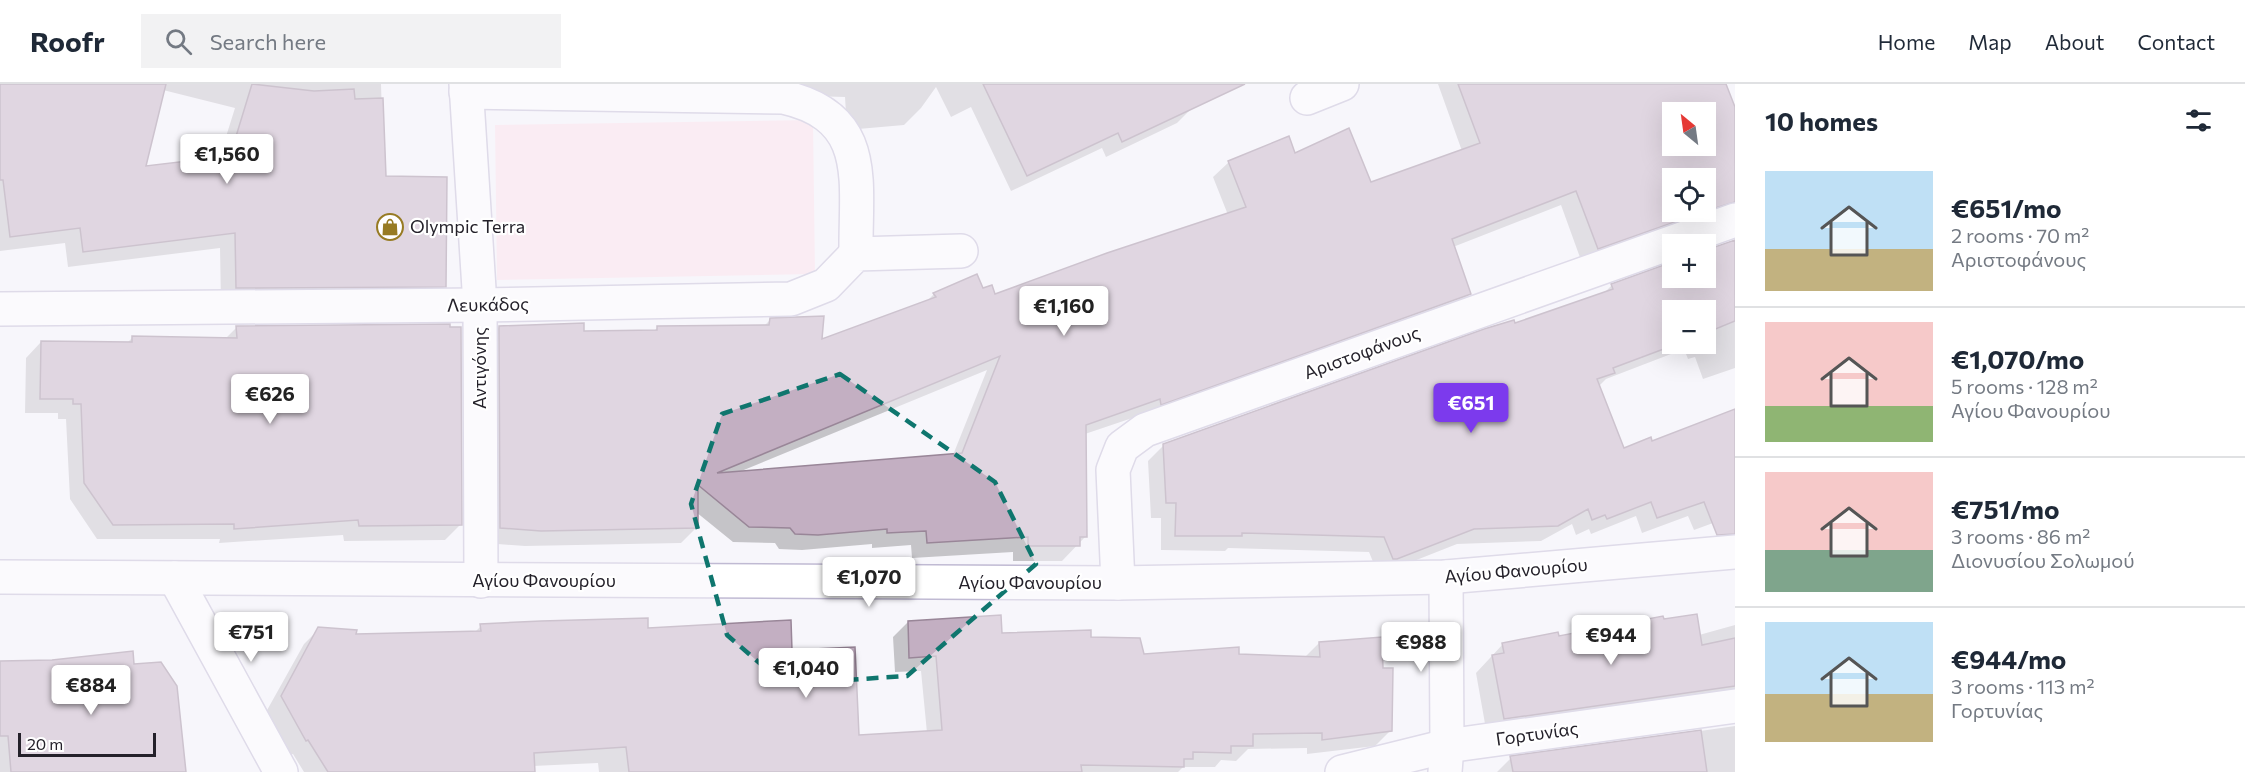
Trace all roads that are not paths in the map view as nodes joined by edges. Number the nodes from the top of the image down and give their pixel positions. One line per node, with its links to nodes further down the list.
1 (1342, 84): 3 (street)
2 (466, 88): 6 (street); 7 (street, Αντιγόνης)
3 (1307, 98)
4 (1735, 220): 14 (street, Αριστοφάνους)
5 (961, 251): 6 (street)
6 (856, 254): 7 (street, Λευκάδος)
7 (480, 305): 8 (street, Λευκάδος); 13 (street, Αντιγόνης)
8 (0, 309)
9 (1735, 552): 11 (street, Αγίου Φανουρίου)
10 (0, 577): 12 (street, Αγίου Φανουρίου)
11 (1446, 577): 14 (street, Αγίου Φανουρίου); 16 (street)
12 (175, 578): 13 (street, Αγίου Φανουρίου); 17 (street)
13 (481, 581): 14 (street, Αγίου Φανουρίου)
14 (1118, 583)
15 (1735, 706): 16 (street, Γορτυνίας)
16 (1446, 759): 18 (street, Γορτυνίας)
17 (281, 772)
18 (1342, 772)

